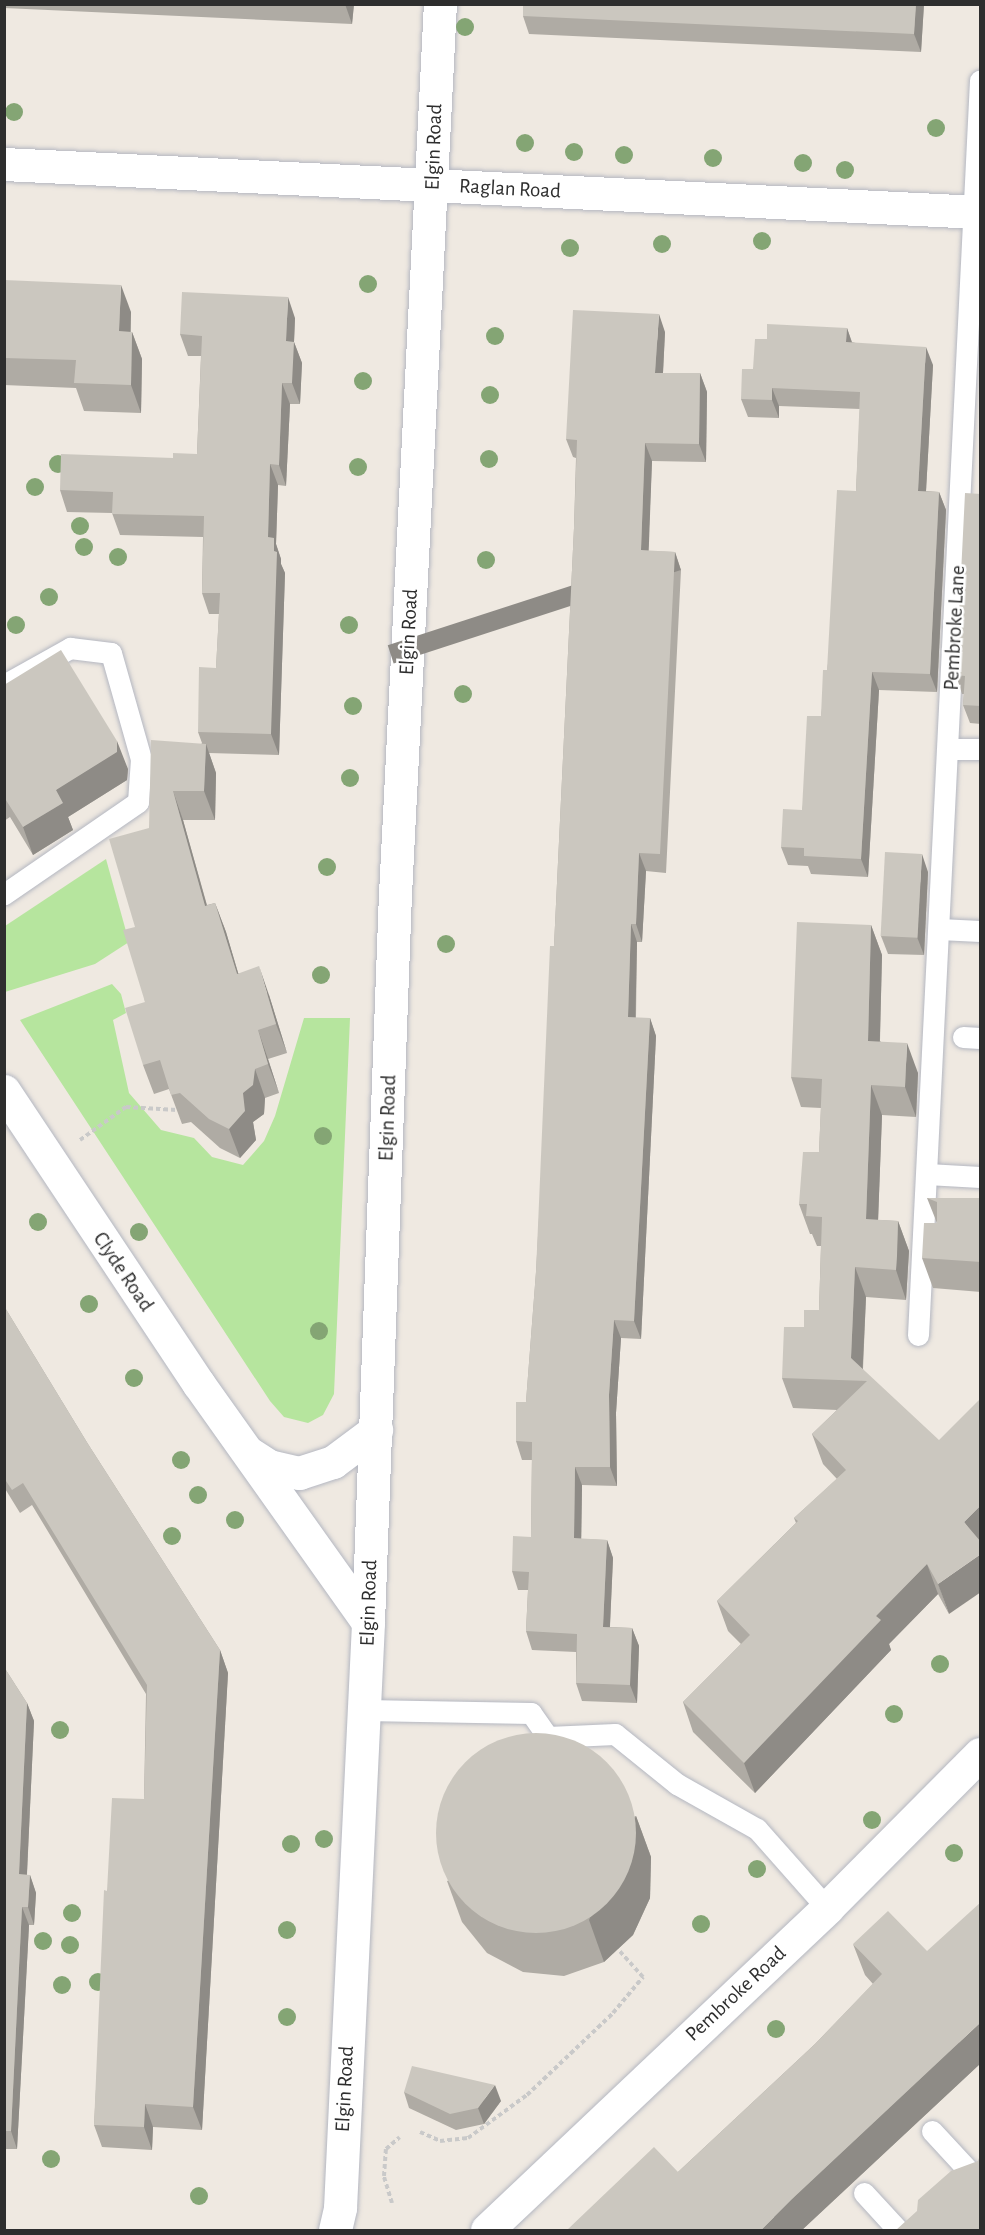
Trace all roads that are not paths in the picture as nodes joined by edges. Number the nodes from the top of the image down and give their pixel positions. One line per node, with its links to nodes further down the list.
1 (440, 4): 4 (street, Elgin Road)
2 (981, 81): 5 (lane, Pembroke Lane)
3 (4, 164): 4 (street, Raglan Road)
4 (433, 185): 5 (street, Raglan Road); 16 (street, Elgin Road)
5 (977, 212): 7 (lane, Pembroke Lane)
6 (4, 686): 9 (lane)
7 (948, 748): 8 (lane); 10 (lane, Pembroke Lane)
8 (981, 749)
9 (4, 894)
10 (939, 929): 11 (lane); 13 (lane, Pembroke Lane)
11 (981, 931)
12 (4, 1091): 17 (street, Clyde Road)
13 (927, 1174): 14 (lane); 15 (lane, Pembroke Lane)
14 (981, 1176)
15 (918, 1335)
16 (376, 1430): 17 (street, Clyde Road); 18 (street, Elgin Road)
17 (245, 1450): 18 (street, Clyde Road)
18 (368, 1622): 19 (street, Elgin Road)
19 (364, 1710): 21 (lane); 25 (street, Elgin Road)
20 (981, 1754): 21 (street, Pembroke Road)
21 (827, 1908): 26 (street, Pembroke Road)
22 (932, 2131): 23 (lane)
23 (981, 2183)
24 (864, 2193): 27 (lane)
25 (335, 2230)
26 (487, 2230)
27 (898, 2230)

